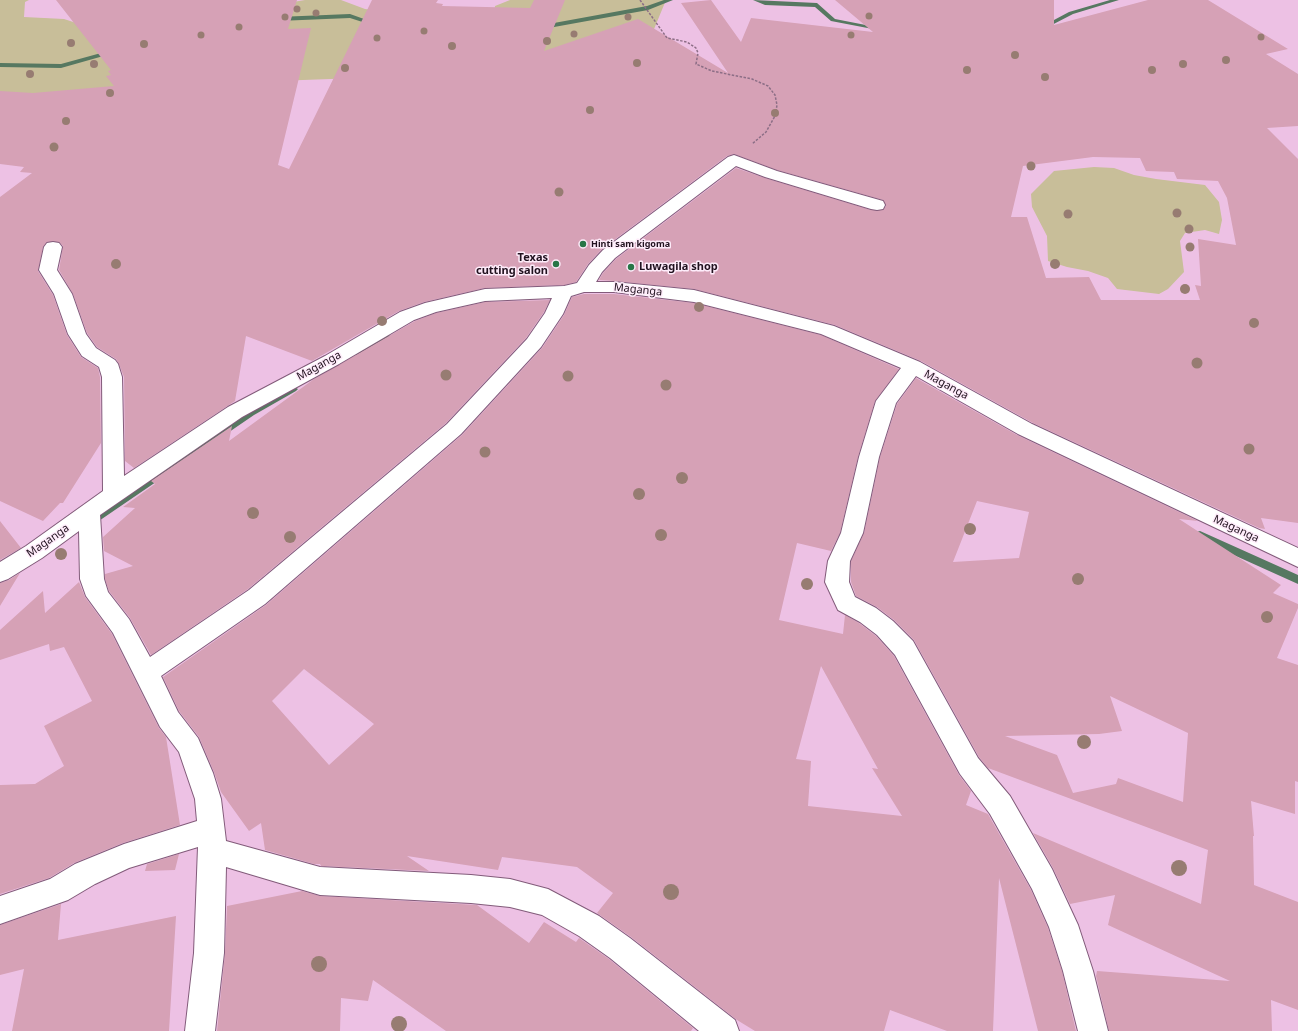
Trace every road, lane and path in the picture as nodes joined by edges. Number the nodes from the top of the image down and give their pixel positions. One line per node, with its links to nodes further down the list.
1 (640, 0): 2 (path)
2 (734, 160): 3 (street); 5 (street)
3 (877, 205)
4 (53, 246): 7 (street)
5 (574, 290): 6 (street, Maganga); 7 (street, Maganga); 11 (street)
6 (913, 366): 9 (street, Maganga); 16 (street)
7 (114, 494): 8 (street, Maganga)
8 (89, 512): 10 (street, Maganga); 11 (street)
9 (1298, 558)
10 (0, 573)
11 (146, 673): 12 (street)
12 (212, 840): 13 (street); 14 (street); 15 (street)
13 (0, 910)
14 (200, 1031)
15 (724, 1031)
16 (1093, 1031)

